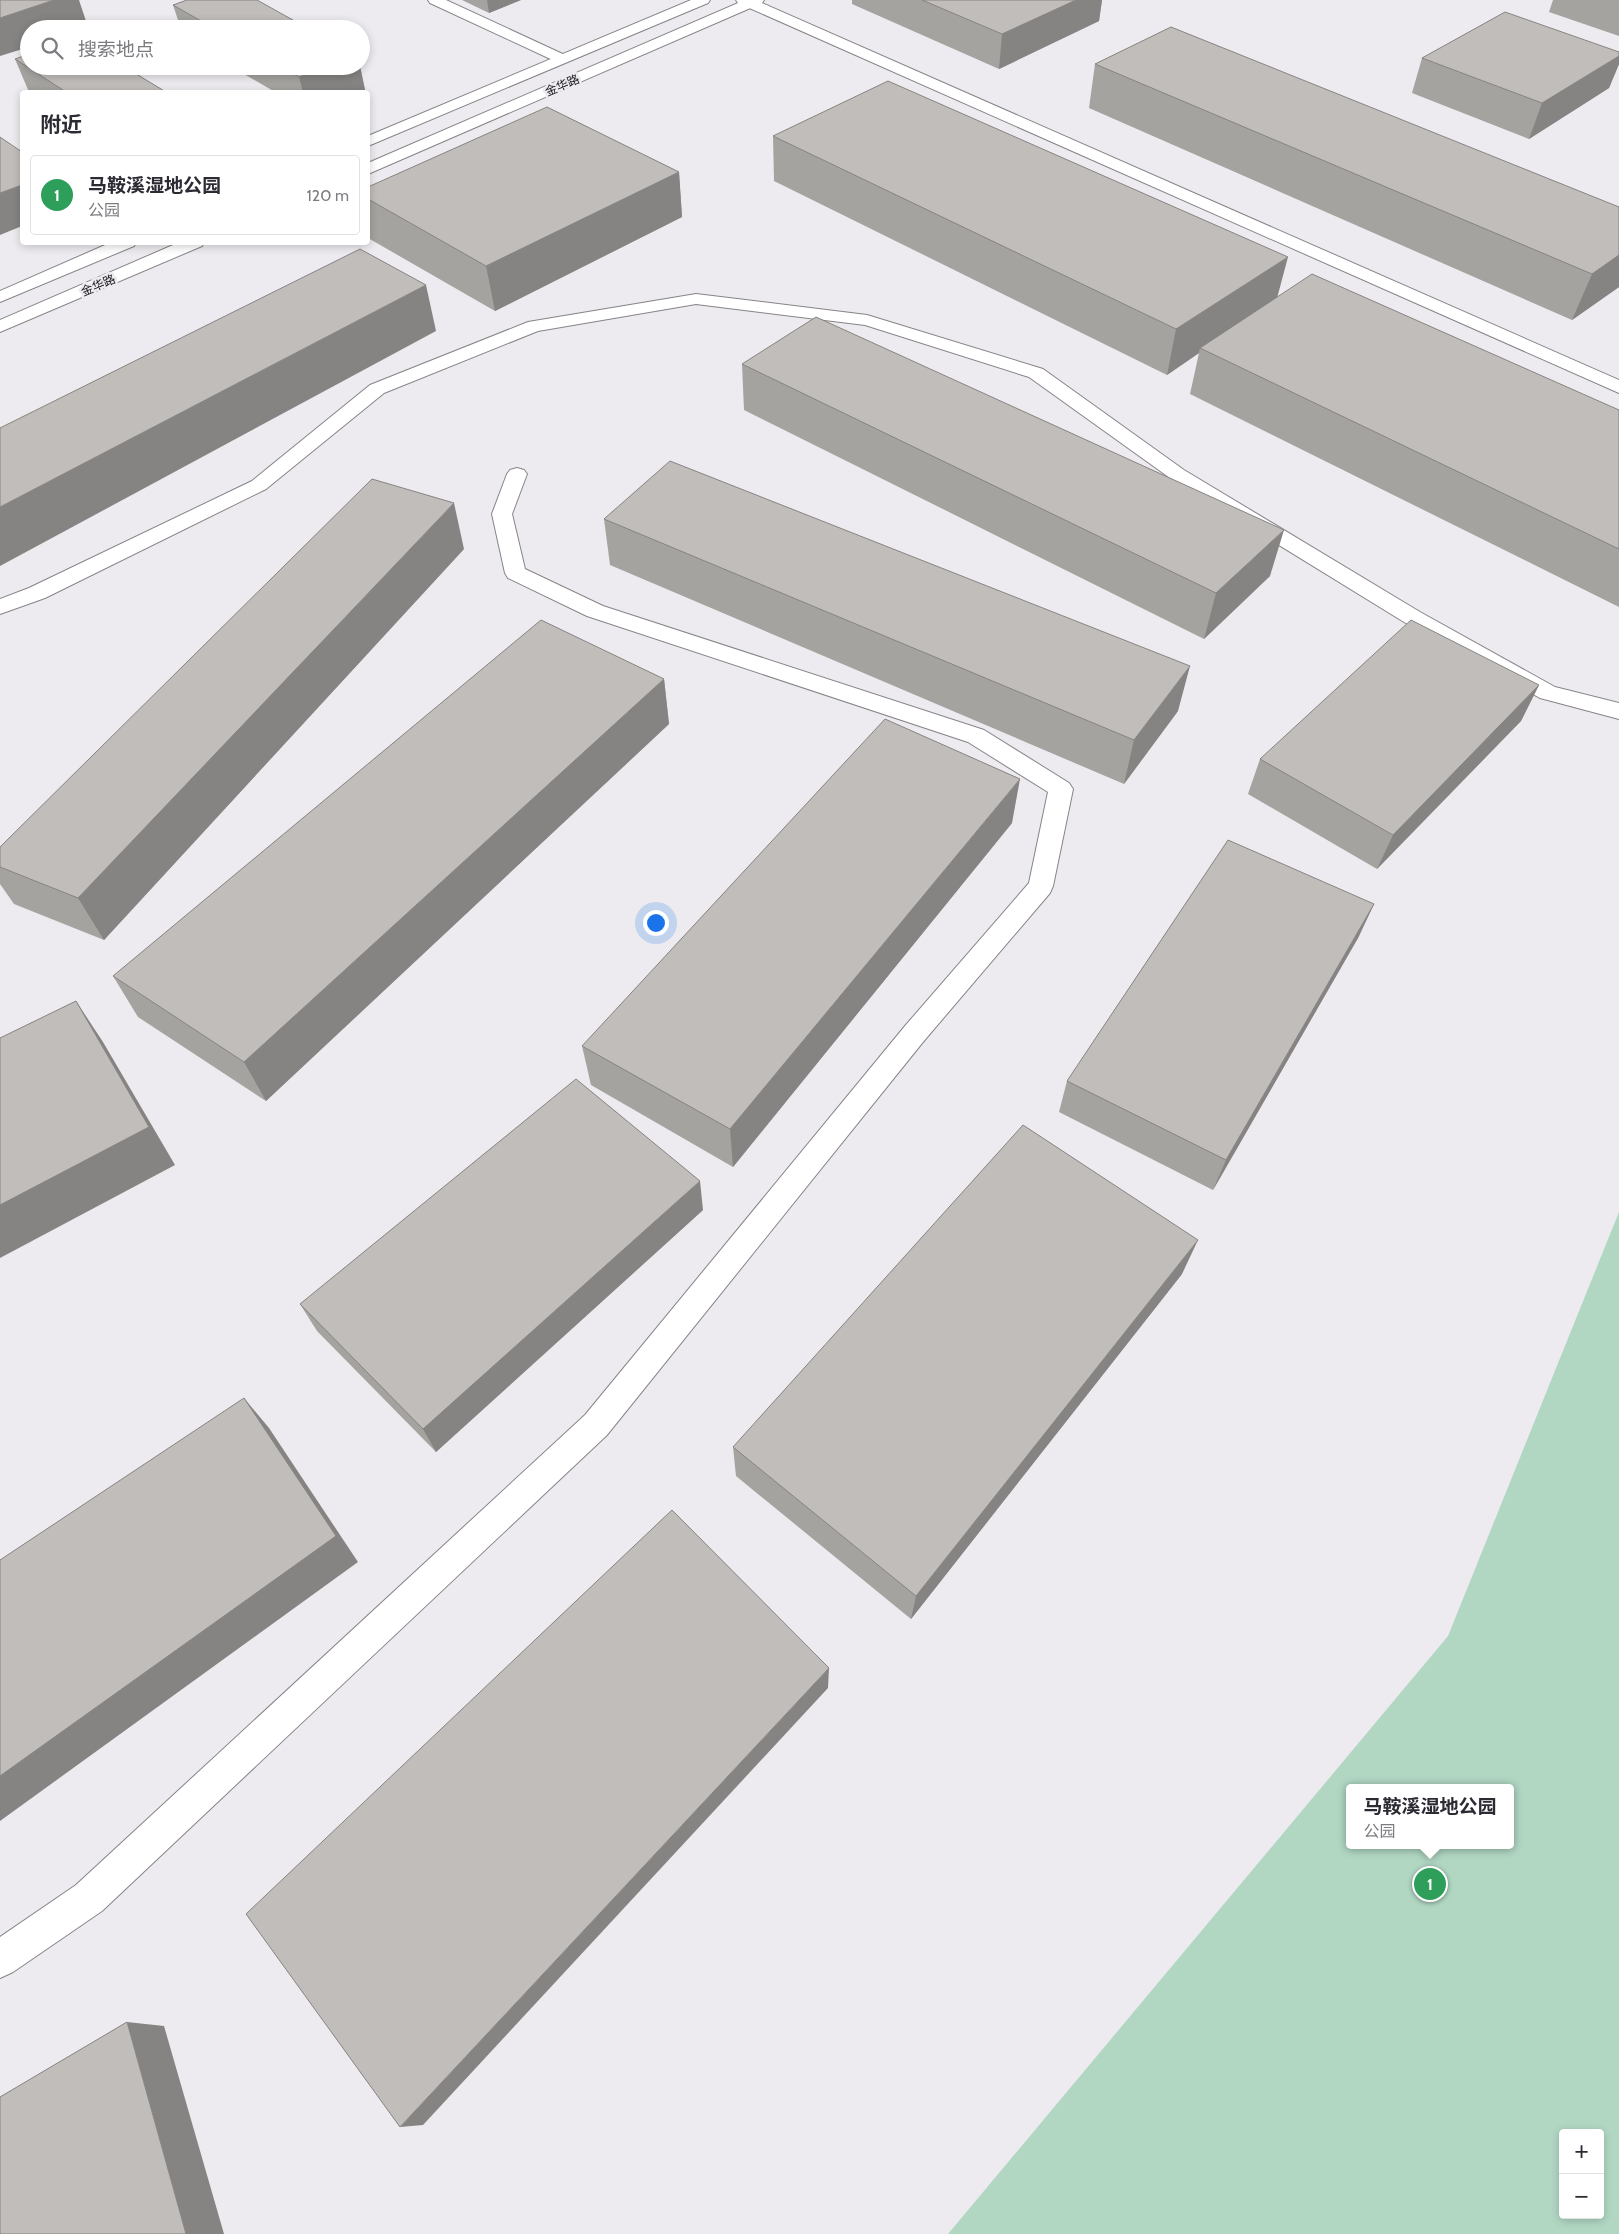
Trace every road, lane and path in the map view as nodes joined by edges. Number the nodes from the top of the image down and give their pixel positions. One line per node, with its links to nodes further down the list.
1 (435, 0): 4 (main road)
2 (703, 0): 4 (main road, 金华路)
3 (750, 1): 6 (main road, 金华路); 11 (main road)
4 (562, 59): 5 (main road, 金华路)
5 (370, 140)
6 (370, 168)
7 (121, 245): 9 (main road, 金华路)
8 (189, 245): 10 (main road, 金华路)
9 (0, 297)
10 (0, 327)
11 (1619, 386)
12 (517, 474): 15 (main road)
13 (0, 607): 14 (main road)
14 (1619, 711)
15 (0, 1959)

